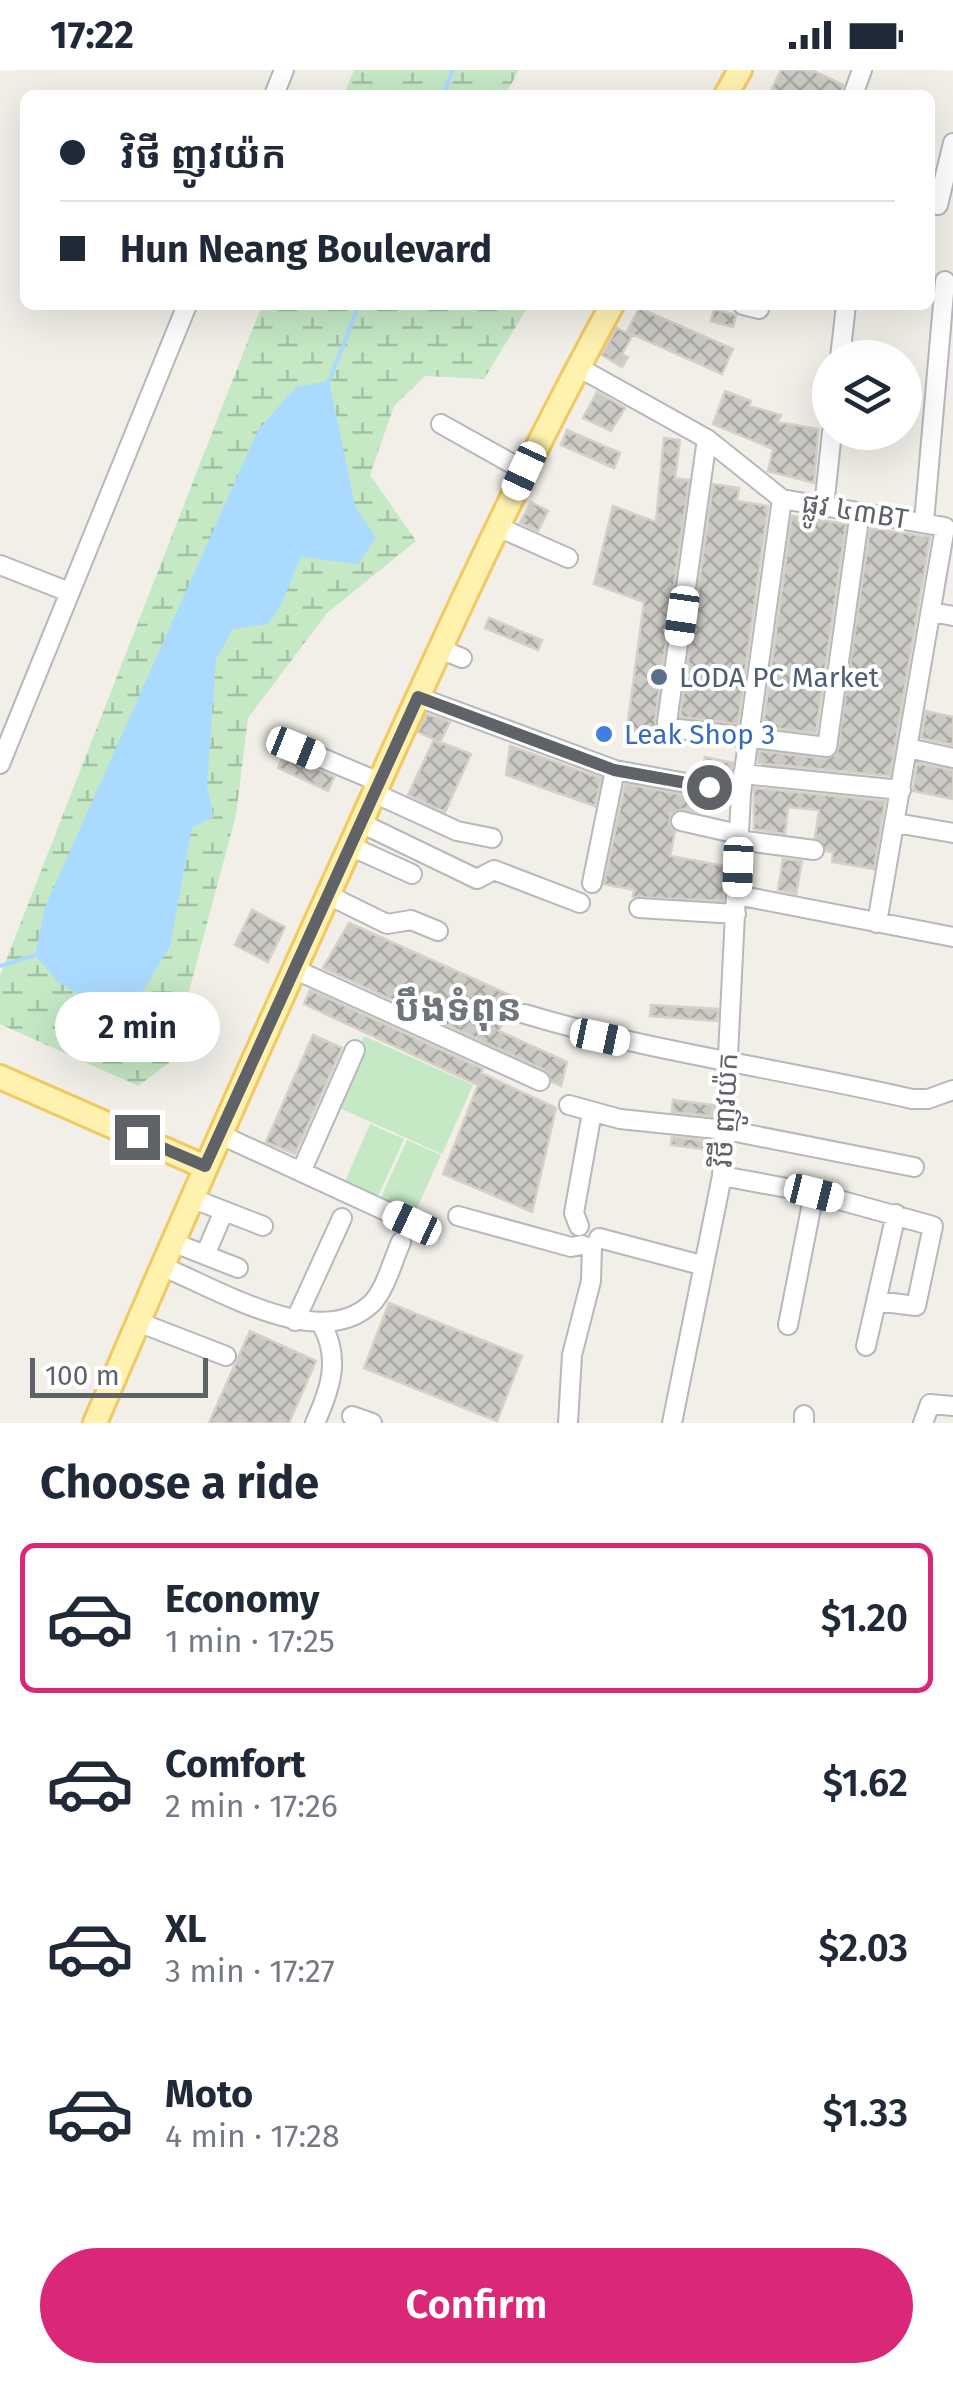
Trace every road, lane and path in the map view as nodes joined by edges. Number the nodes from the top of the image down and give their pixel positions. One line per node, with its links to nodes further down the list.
1 (953, 143): 2 (street)
2 (938, 205)
3 (945, 282): 16 (street)
4 (185, 310): 21 (street)
5 (609, 310): 8 (main road)
6 (845, 310): 7 (street)
7 (842, 340)
8 (578, 366): 10 (street, ផ្លូវ ៤៣BT); 12 (main road)
9 (441, 424): 12 (street)
10 (707, 439): 13 (street, ផ្លូវ ៤៣BT); 25 (street)
11 (830, 450): 14 (street)
12 (524, 471): 17 (main road)
13 (782, 499): 14 (street, ផ្លូវ ៤៣BT); 25 (street, វិថី ញូវយ៉ក)
14 (824, 506): 15 (street, ផ្លូវ ៤៣BT)
15 (860, 512): 16 (street, ផ្លូវ ៤៣BT); 25 (street)
16 (924, 522): 18 (street, ផ្លូវ ៤៣BT)
17 (498, 527): 19 (street); 24 (main road)
18 (949, 528): 22 (street, ផ្លូវ ៤៣BT)
19 (568, 558)
20 (0, 565): 21 (street)
21 (68, 592): 29 (street)
22 (932, 612): 23 (street); 27 (street, ផ្លូវ ៤៣BT)
23 (953, 616)
24 (418, 697): 30 (street); 32 (main road)
25 (746, 737): 31 (street, វិថី ញូវយ៉ក)
26 (296, 748): 32 (street)
27 (908, 748): 28 (street); 33 (street, ផ្លូវ ៤៣BT)
28 (953, 758)
29 (0, 764)
30 (614, 770): 31 (street); 43 (street)
31 (742, 783): 33 (street); 38 (street, វិថី ញូវយ៉ក)
32 (377, 787): 35 (main road); 39 (street)
33 (901, 790): 36 (street, ផ្លូវ ៤៣BT)
34 (681, 821): 38 (street)
35 (361, 823): 40 (main road); 46 (street)
36 (896, 823): 37 (street); 49 (street, ផ្លូវ ៤៣BT)
37 (953, 833)
38 (738, 837): 41 (street); 44 (street, វិថី ញូវយ៉ក)
39 (492, 838)
40 (350, 846): 42 (street); 45 (main road)
41 (814, 850)
42 (412, 874)
43 (592, 883)
44 (737, 894): 48 (street, វិថី ញូវយ៉ក); 49 (street)
45 (328, 895): 50 (street); 52 (main road)
46 (580, 903)
47 (639, 908): 48 (street)
48 (736, 914): 55 (street, វិថី ញូវយ៉ក)
49 (878, 923): 51 (street)
50 (438, 931)
51 (953, 937)
52 (294, 969): 57 (street); 62 (main road)
53 (524, 1014): 55 (street)
54 (356, 1050): 65 (street)
55 (728, 1058): 58 (street); 61 (street, វិថី ញូវយ៉ក)
56 (0, 1077): 63 (main road)
57 (540, 1081)
58 (953, 1090)
59 (570, 1105): 61 (street)
60 (592, 1118): 75 (street)
61 (726, 1130): 64 (street); 66 (street, វិថី ញូវយ៉ក)
62 (219, 1134): 63 (main road); 65 (street)
63 (205, 1166): 68 (main road)
64 (914, 1167)
65 (301, 1172): 73 (street)
66 (722, 1176): 67 (street); 79 (street, វិថី ញូវយ៉ក)
67 (814, 1193): 70 (street); 86 (street)
68 (191, 1198): 69 (street); 76 (main road)
69 (224, 1210): 74 (street); 78 (street)
70 (896, 1214): 82 (street); 82 (street)
71 (458, 1216): 75 (street)
72 (342, 1218): 84 (street)
73 (412, 1223)
74 (263, 1226)
75 (588, 1239): 79 (street); 94 (street)
76 (172, 1242): 78 (street); 80 (main road)
77 (401, 1242): 85 (street)
78 (205, 1255): 81 (street)
79 (701, 1265): 95 (street, វិថី ញូវយ៉ក)
80 (162, 1266): 83 (main road); 84 (street)
81 (238, 1268)
82 (876, 1301): 87 (street)
83 (138, 1322): 88 (street); 91 (main road)
84 (295, 1322): 85 (street)
85 (322, 1325): 92 (street)
86 (788, 1325)
87 (866, 1346)
88 (226, 1356)
89 (953, 1406): 96 (street)
90 (352, 1416): 93 (street)
91 (95, 1423)
92 (315, 1423)
93 (372, 1423)
94 (568, 1423)
95 (672, 1423)
96 (923, 1423)

